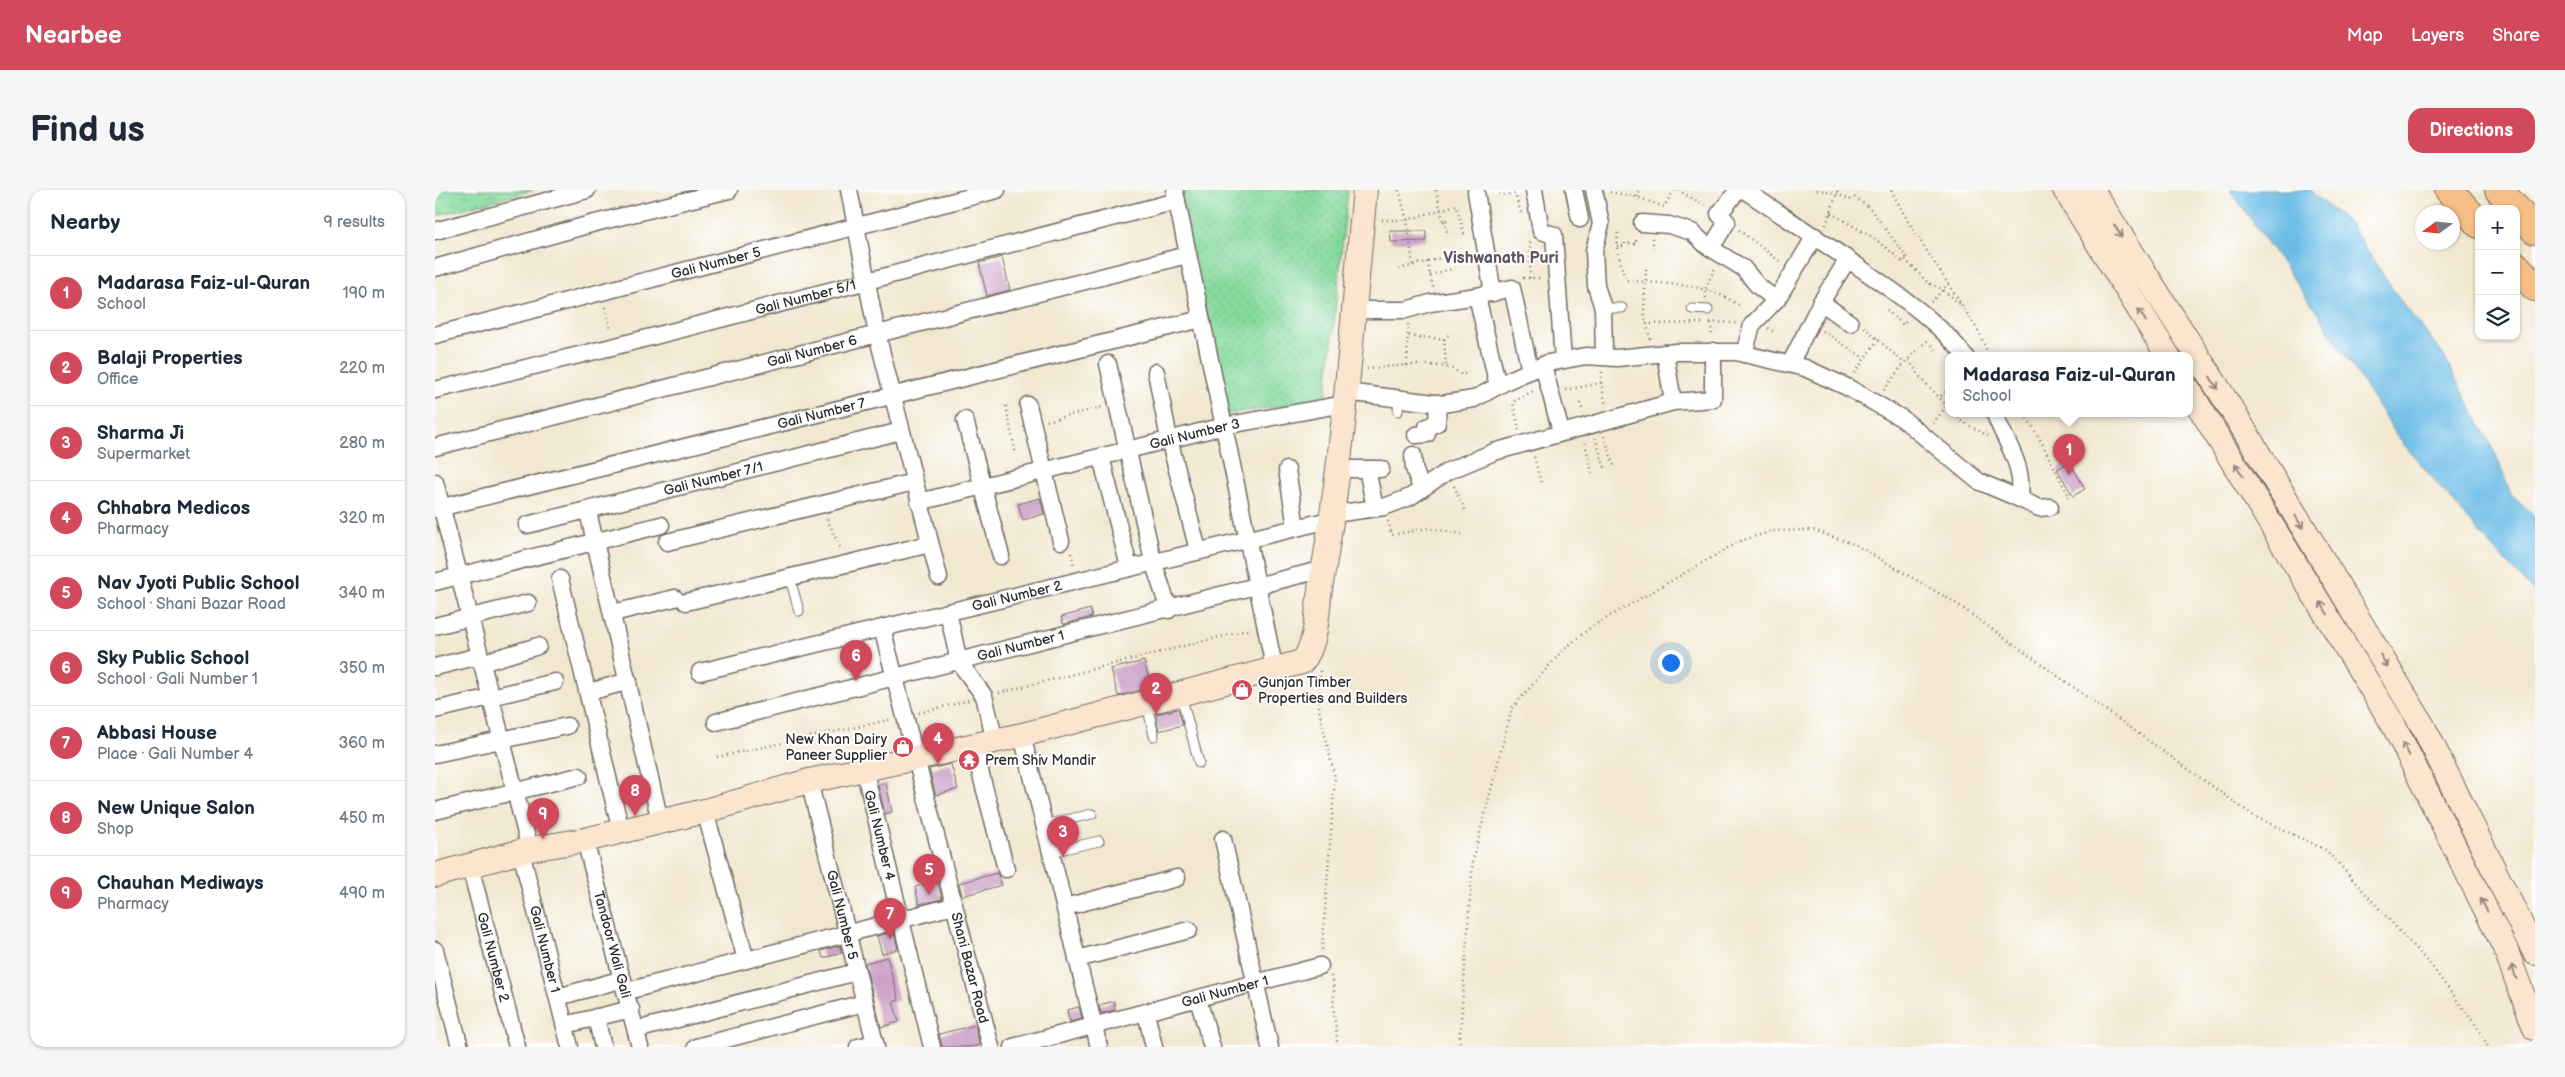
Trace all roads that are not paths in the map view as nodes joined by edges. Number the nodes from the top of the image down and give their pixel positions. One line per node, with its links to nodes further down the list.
1 (587, 190): 26 (street)
2 (729, 190): 31 (street)
3 (849, 190): 24 (street)
4 (997, 190): 24 (street, Gali Number 5)
5 (1365, 190): 41 (main road)
6 (1534, 190): 53 (street)
7 (1562, 190): 8 (street)
8 (1566, 190)
9 (1574, 190): 21 (street)
10 (1594, 190): 38 (street)
11 (1738, 190): 28 (street)
12 (1744, 190): 27 (street)
13 (2065, 190): 49 (main road, one-way to 13)
14 (2092, 190): 166 (main road, one-way to 166)
15 (2449, 190): 22 (highway)
16 (2499, 190): 19 (highway)
17 (1477, 192): 35 (street)
18 (1175, 196): 29 (street); 33 (street, Gali Number 5/1)
19 (2512, 205)
20 (2520, 213): 25 (highway)
21 (1580, 219)
22 (2475, 219)
23 (1642, 224): 28 (street)
24 (857, 226): 33 (street); 46 (street, Gali Number 5)
25 (2535, 230)
26 (435, 231)
27 (1818, 238): 30 (street); 36 (street)
28 (1711, 248): 36 (street)
29 (1187, 255): 43 (street); 45 (street, Gali Number 6)
30 (1848, 259): 37 (street); 48 (street)
31 (435, 268)
32 (2520, 270): 34 (highway)
33 (865, 280): 45 (street); 60 (street, Gali Number 5/1)
34 (2535, 287)
35 (1485, 294): 41 (street); 56 (street); 58 (street)
36 (1776, 300): 51 (street)
37 (1821, 302): 44 (street); 55 (street)
38 (1603, 308): 39 (lane); 52 (street)
39 (1622, 308)
40 (1692, 309): 42 (lane)
41 (1353, 310): 59 (main road)
42 (1708, 310)
43 (1201, 319): 61 (street, Gali Number 7); 68 (street)
44 (1855, 323)
45 (877, 334): 61 (street); 73 (street, Gali Number 6)
46 (435, 335)
47 (1713, 351): 50 (street, Gali Number 3); 51 (street, Gali Number 3); 63 (street, Gali Number 2)
48 (1961, 352)
49 (2166, 352)
50 (1659, 354): 52 (street, Gali Number 3); 63 (street)
51 (1744, 354): 55 (street, Gali Number 3)
52 (1603, 355): 53 (street, Gali Number 3)
53 (1563, 360): 56 (street, Gali Number 3)
54 (1108, 364): 74 (street)
55 (1790, 364): 84 (street, Gali Number 3)
56 (1536, 368): 58 (street, Gali Number 3); 70 (street)
57 (1156, 372): 72 (street)
58 (1498, 386): 64 (street, Gali Number 3)
59 (1346, 389): 64 (street, Gali Number 3); 68 (street, Gali Number 3); 77 (main road)
60 (435, 390)
61 (892, 396): 69 (street); 87 (street, Gali Number 7)
62 (2193, 397): 181 (main road, one-way to 62)
63 (1673, 402): 70 (street, Gali Number 2)
64 (1438, 403): 71 (street)
65 (1028, 405): 78 (street)
66 (1997, 417): 84 (street)
67 (965, 420): 82 (street)
68 (1224, 426): 72 (street, Gali Number 3); 94 (street)
69 (901, 431): 81 (street); 91 (street, Gali Number 7/1)
70 (1561, 432): 83 (street, Gali Number 2)
71 (1416, 435)
72 (1169, 439): 74 (street, Gali Number 3); 99 (street)
73 (435, 447)
74 (1127, 450): 76 (street, Gali Number 3); 101 (street)
75 (1413, 455): 83 (street)
76 (1101, 456): 78 (street, Gali Number 3); 102 (street)
77 (1338, 468): 88 (street); 90 (main road)
78 (1045, 470): 82 (street, Gali Number 3); 96 (street)
79 (1287, 470): 92 (street)
80 (435, 482): 87 (street, Gali Number 1)
81 (914, 482): 85 (street); 97 (street)
82 (982, 486): 85 (street, Gali Number 3); 100 (street)
83 (1421, 488): 88 (street, Gali Number 2)
84 (2020, 499): 86 (street, Gali Number 3)
85 (919, 502): 98 (street)
86 (2050, 507)
87 (438, 508): 104 (street, Gali Number 1)
88 (1379, 508): 90 (street, Gali Number 2)
89 (589, 516): 95 (street)
90 (1333, 516): 92 (street, Gali Number 2); 103 (main road)
91 (527, 525)
92 (1296, 527): 94 (street, Gali Number 2)
93 (649, 528): 95 (street)
94 (1249, 538): 99 (street, Gali Number 2); 109 (street)
95 (595, 541): 104 (street); 114 (street)
96 (1061, 541)
97 (667, 542)
98 (930, 544): 105 (street); 106 (street)
99 (1198, 550): 101 (street, Gali Number 2)
100 (1001, 556)
101 (1153, 561): 102 (street, Gali Number 2); 111 (street)
102 (1129, 567): 113 (street, Gali Number 2)
103 (1324, 570): 109 (street, Gali Number 1); 122 (main road)
104 (459, 575): 108 (street); 115 (street, Gali Number 1)
105 (939, 577)
106 (790, 578): 112 (lane); 114 (street)
107 (560, 579): 127 (street)
108 (435, 582)
109 (1259, 587): 111 (street, Gali Number 1); 122 (street)
110 (528, 603): 115 (street)
111 (1169, 610): 120 (street, Gali Number 1)
112 (799, 612)
113 (949, 612): 117 (street, Gali Number 2); 120 (street)
114 (613, 613): 125 (street)
115 (469, 618): 116 (street); 119 (street, Gali Number 1)
116 (435, 626)
117 (882, 628): 123 (street, Gali Number 2); 124 (street, Shani Bazar Road)
118 (538, 646): 119 (street)
119 (480, 659): 121 (street); 129 (street, Gali Number 1)
120 (959, 662): 124 (street, Gali Number 1); 137 (street)
121 (435, 667)
122 (1275, 671): 128 (main road)
123 (700, 672)
124 (896, 678): 132 (street, Gali Number 1); 139 (street, Shani Bazar Road)
125 (629, 681): 127 (street); 148 (street)
126 (555, 682): 129 (street)
127 (589, 692): 150 (street)
128 (1181, 695): 130 (main road); 140 (lane)
129 (490, 698): 131 (street); 136 (street, Gali Number 1)
130 (1147, 704): 134 (main road); 135 (lane)
131 (435, 710)
132 (716, 722)
133 (567, 726): 136 (street)
134 (1022, 735): 137 (main road); 149 (street)
135 (1154, 736)
136 (501, 740): 138 (street); 144 (street, Gali Number 1)
137 (984, 743): 139 (main road); 157 (street)
138 (435, 754)
139 (915, 758): 141 (main road); 160 (street, Shani Bazar Road)
140 (1199, 763)
141 (864, 769): 143 (main road); 162 (street, Gali Number 4)
142 (579, 776): 144 (street)
143 (809, 781): 146 (main road); 164 (street, Gali Number 5)
144 (516, 792): 145 (street); 154 (street, Gali Number 1)
145 (435, 811)
146 (705, 812): 148 (main road); 168 (street)
147 (1092, 814): 149 (lane)
148 (659, 821): 150 (main road)
149 (1044, 825): 155 (street)
150 (621, 831): 152 (main road)
151 (1223, 839): 171 (street)
152 (585, 840): 154 (main road); 172 (street, Tandoor Wali Gali)
153 (1099, 841): 155 (lane)
154 (525, 851): 156 (main road); 173 (street, Gali Number 1)
155 (1051, 852): 161 (street)
156 (471, 866): 158 (main road); 187 (street, Gali Number 2)
157 (1006, 869)
158 (435, 876)
159 (1177, 878): 161 (street)
160 (953, 906): 162 (street); 185 (street, Shani Bazar Road)
161 (1065, 907): 167 (street)
162 (899, 919): 164 (street); 193 (street, Gali Number 4)
163 (1189, 930): 167 (street)
164 (845, 932): 168 (street); 170 (street, Gali Number 5)
165 (435, 950): 186 (street)
166 (2535, 953)
167 (1077, 959): 180 (street)
168 (746, 960): 172 (street)
169 (1321, 966): 171 (street, Gali Number 1)
170 (856, 972): 175 (street, Gali Number 5); 182 (street)
171 (1255, 983): 174 (street, Gali Number 1); 198 (street)
172 (625, 985): 173 (street); 176 (street, Tandoor Wali Gali)
173 (558, 997): 179 (street, Gali Number 1)
174 (1198, 999): 177 (street, Gali Number 1); 197 (street)
175 (864, 1003): 184 (street, Gali Number 5); 191 (street)
176 (631, 1009): 178 (street); 182 (street, Tandoor Wali Gali)
177 (1146, 1013): 180 (street, Gali Number 1); 196 (street)
178 (596, 1017): 179 (street); 189 (street)
179 (565, 1025): 188 (street, Gali Number 1)
180 (1094, 1027): 183 (street, Gali Number 1); 195 (street)
181 (2535, 1028)
182 (636, 1030): 190 (street, Tandoor Wali Gali)
183 (1047, 1043): 194 (street, Gali Number 1)
184 (875, 1045): 192 (street)
185 (987, 1046)
186 (460, 1047)
187 (517, 1047)
188 (570, 1047)
189 (603, 1047)
190 (640, 1047)
191 (696, 1047)
192 (859, 1047)
193 (932, 1047)
194 (1013, 1047)
195 (1099, 1047)
196 (1154, 1047)
197 (1211, 1047)
198 (1269, 1047)

